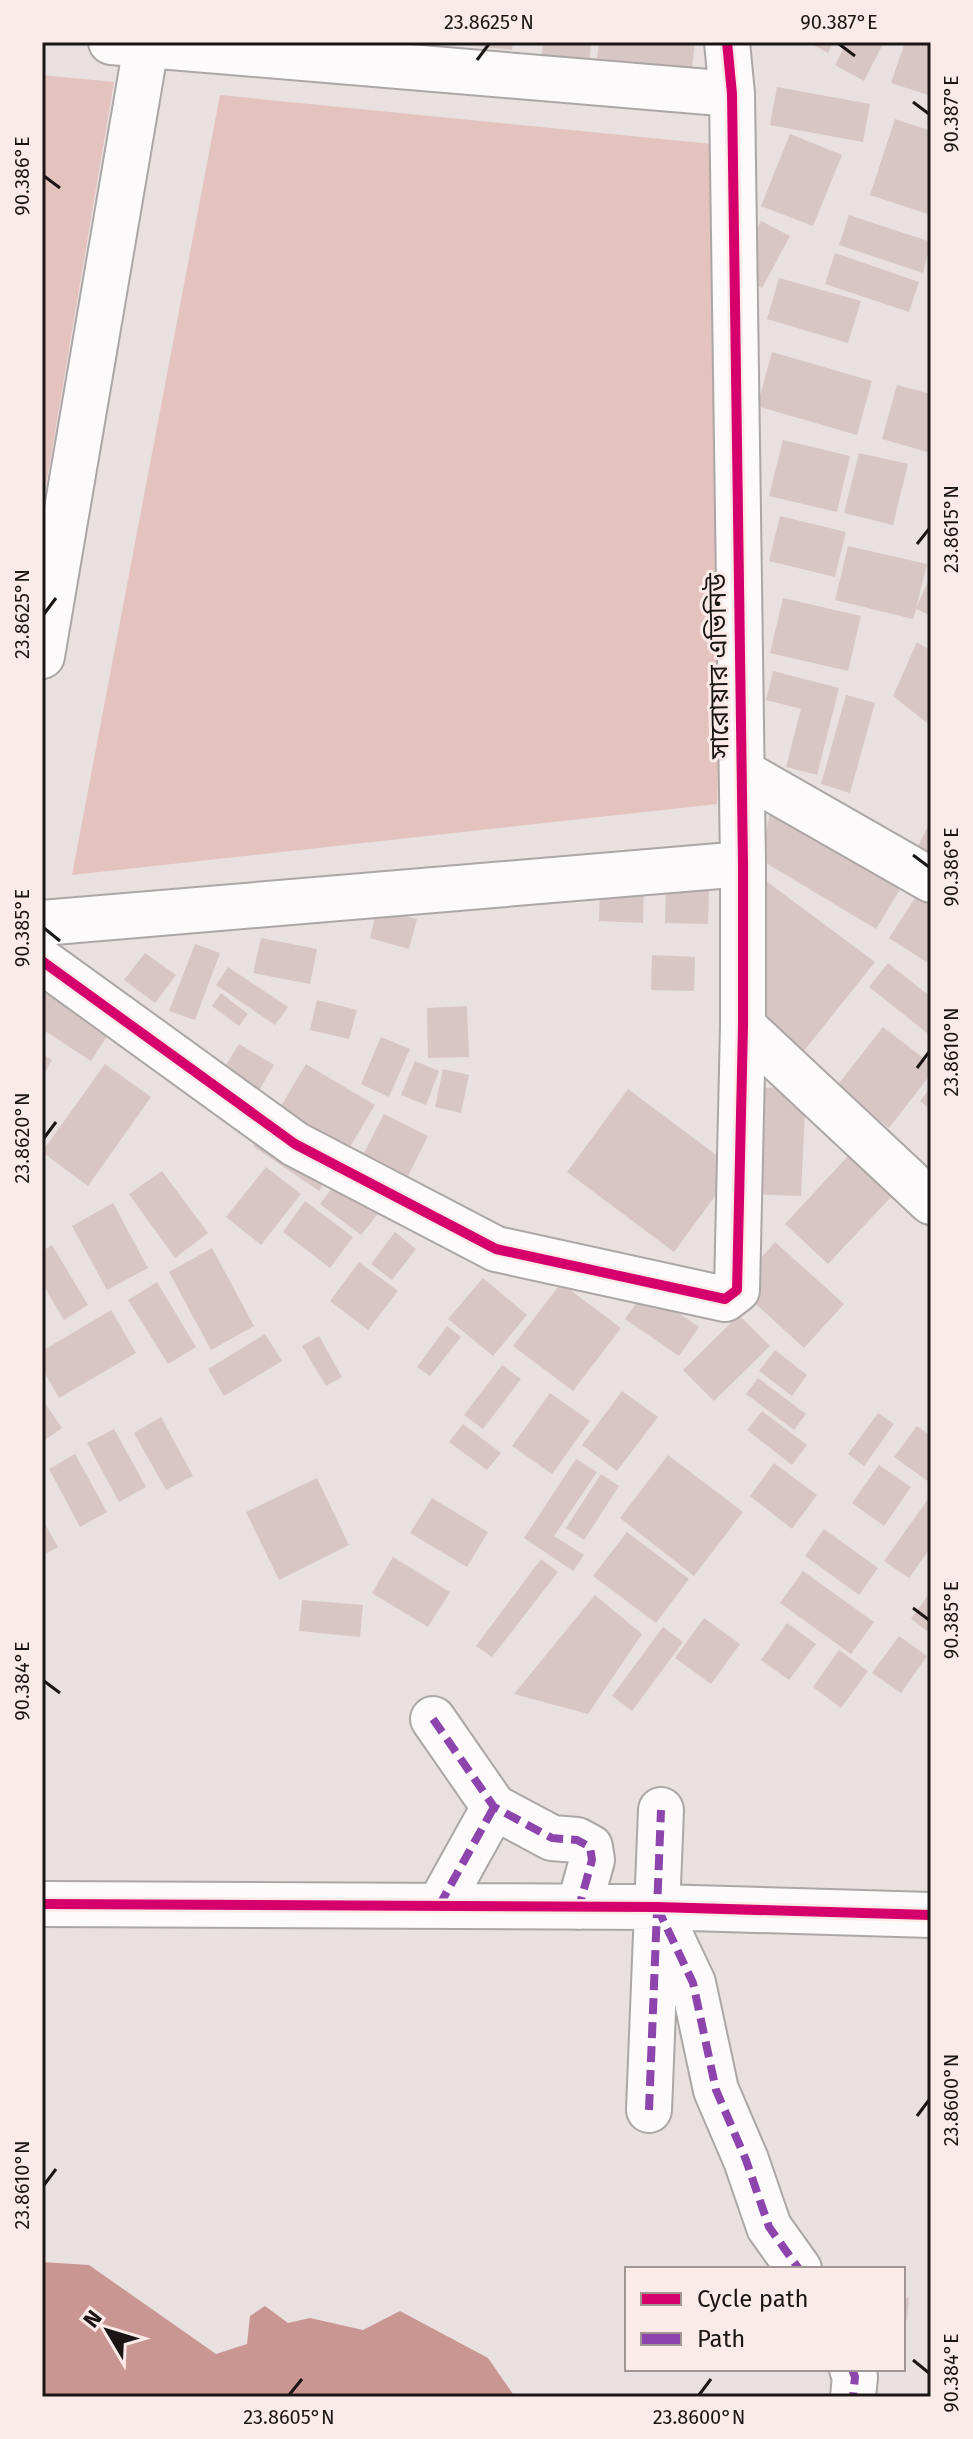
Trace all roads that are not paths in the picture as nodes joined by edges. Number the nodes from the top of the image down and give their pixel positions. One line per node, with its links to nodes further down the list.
1 (727, 42): 3 (street, সারোয়ার এভিনিউ)
2 (128, 44): 3 (street); 4 (street)
3 (732, 94): 5 (street, সারোয়ার এভিনিউ)
4 (42, 656)
5 (742, 772): 6 (street, সারোয়ার এভিনিউ); 7 (street)
6 (743, 864): 8 (street); 10 (street, সারোয়ার এভিনিউ)
7 (931, 880)
8 (42, 923)
9 (42, 961): 10 (street, সারোয়ার এভিনিউ)
10 (743, 1026): 11 (street)
11 (931, 1202)
12 (433, 1719): 13 (street)
13 (494, 1807): 16 (street); 17 (street)
14 (661, 1810): 18 (street)
15 (42, 1904): 16 (street)
16 (439, 1906): 17 (street)
17 (579, 1907): 18 (street)
18 (657, 1907): 19 (street); 20 (street); 21 (street)
19 (931, 1915)
20 (649, 2110)
21 (798, 2267)
22 (853, 2371): 23 (street)
23 (853, 2397)

